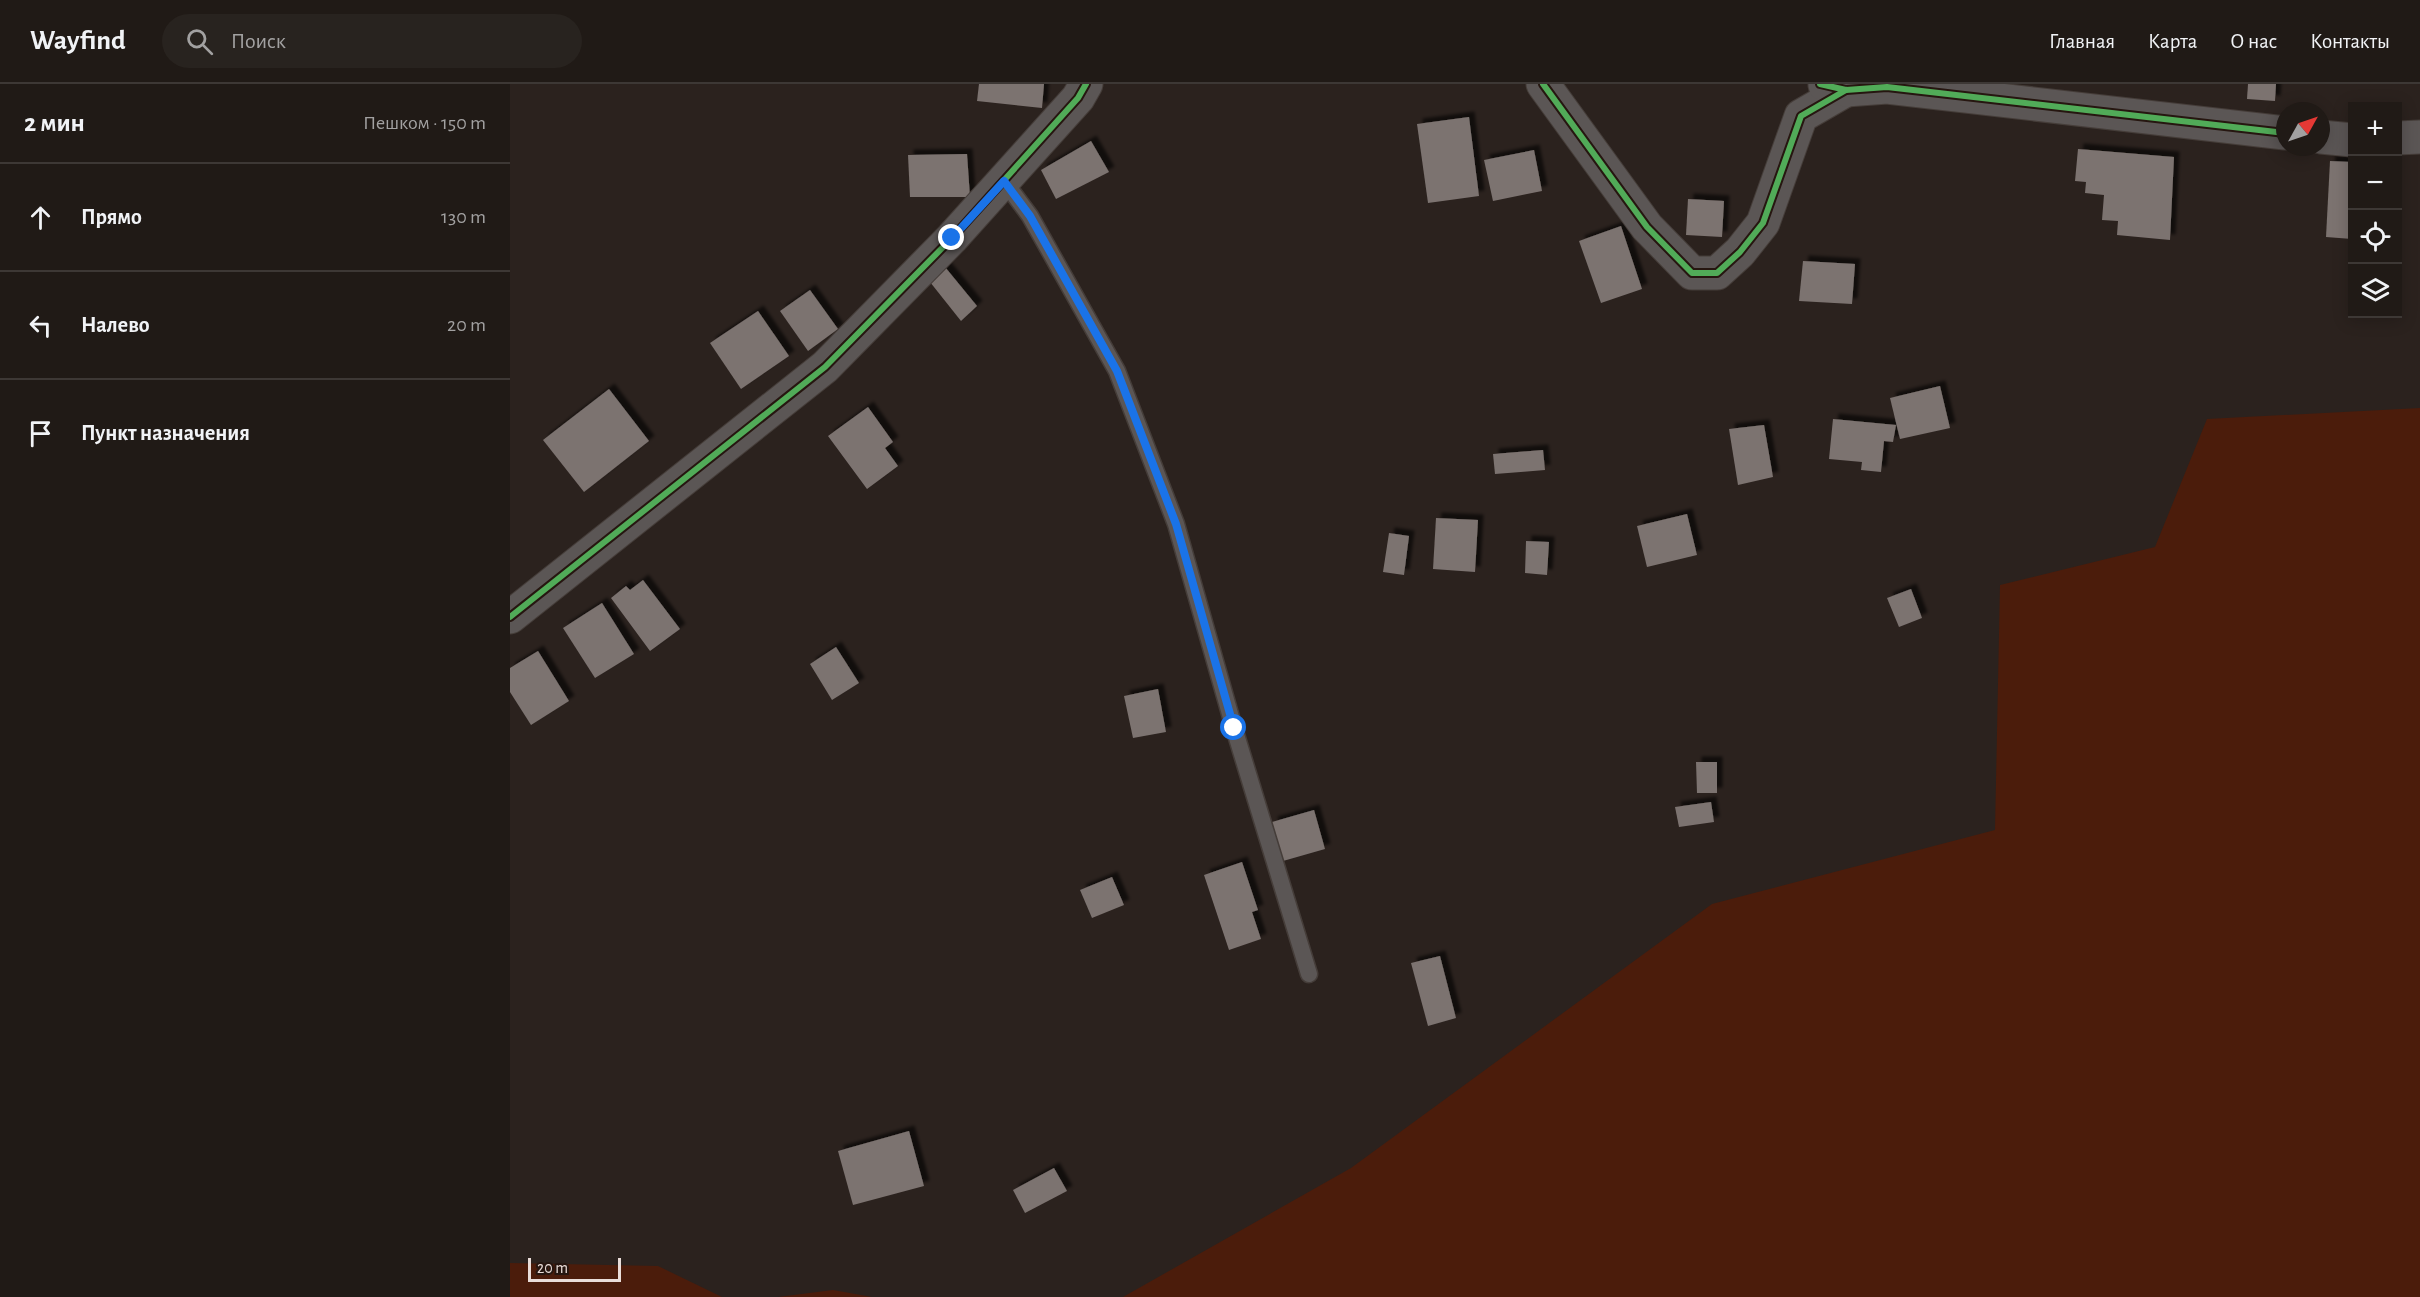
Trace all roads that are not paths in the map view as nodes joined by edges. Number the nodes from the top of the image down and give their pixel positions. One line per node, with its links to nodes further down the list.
1 (1086, 84): 10 (street)
2 (1543, 84): 4 (street)
3 (1888, 85): 4 (street); 5 (street)
4 (1833, 87)
5 (2276, 132)
6 (2420, 137): 8 (street)
7 (2330, 138): 9 (street)
8 (2402, 138)
9 (2348, 140)
10 (1004, 181): 11 (street); 12 (lane)
11 (510, 616)
12 (1309, 974)

